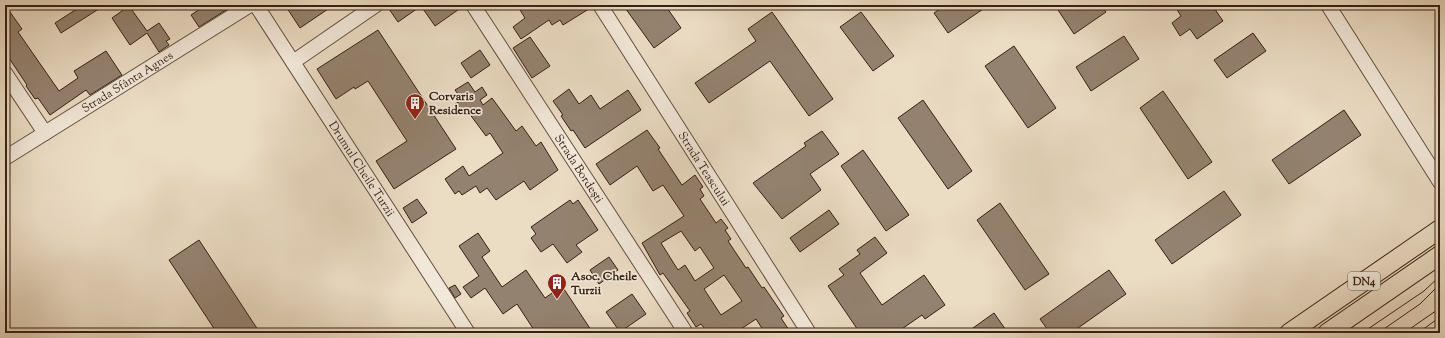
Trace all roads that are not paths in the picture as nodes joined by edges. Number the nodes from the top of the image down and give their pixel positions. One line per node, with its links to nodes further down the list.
1 (250, 5): 9 (street, Strada Sfânta Agnes)
2 (256, 5): 7 (street, Drumul Cheile Turzii)
3 (376, 5): 7 (street)
4 (473, 5): 15 (street, Strada Bordești)
5 (600, 5): 16 (street, Strada Teascului)
6 (1328, 5): 11 (street)
7 (293, 62): 14 (street, Drumul Cheile Turzii)
8 (5, 73): 9 (street)
9 (45, 133): 10 (street, Strada Sfânta Agnes)
10 (5, 158)
11 (1440, 182)
12 (1440, 229): 17 (main road, DN4)
13 (1440, 255): 18 (main road, DN4)
14 (468, 333)
15 (686, 333)
16 (809, 333)
17 (1289, 333)
18 (1327, 333)

